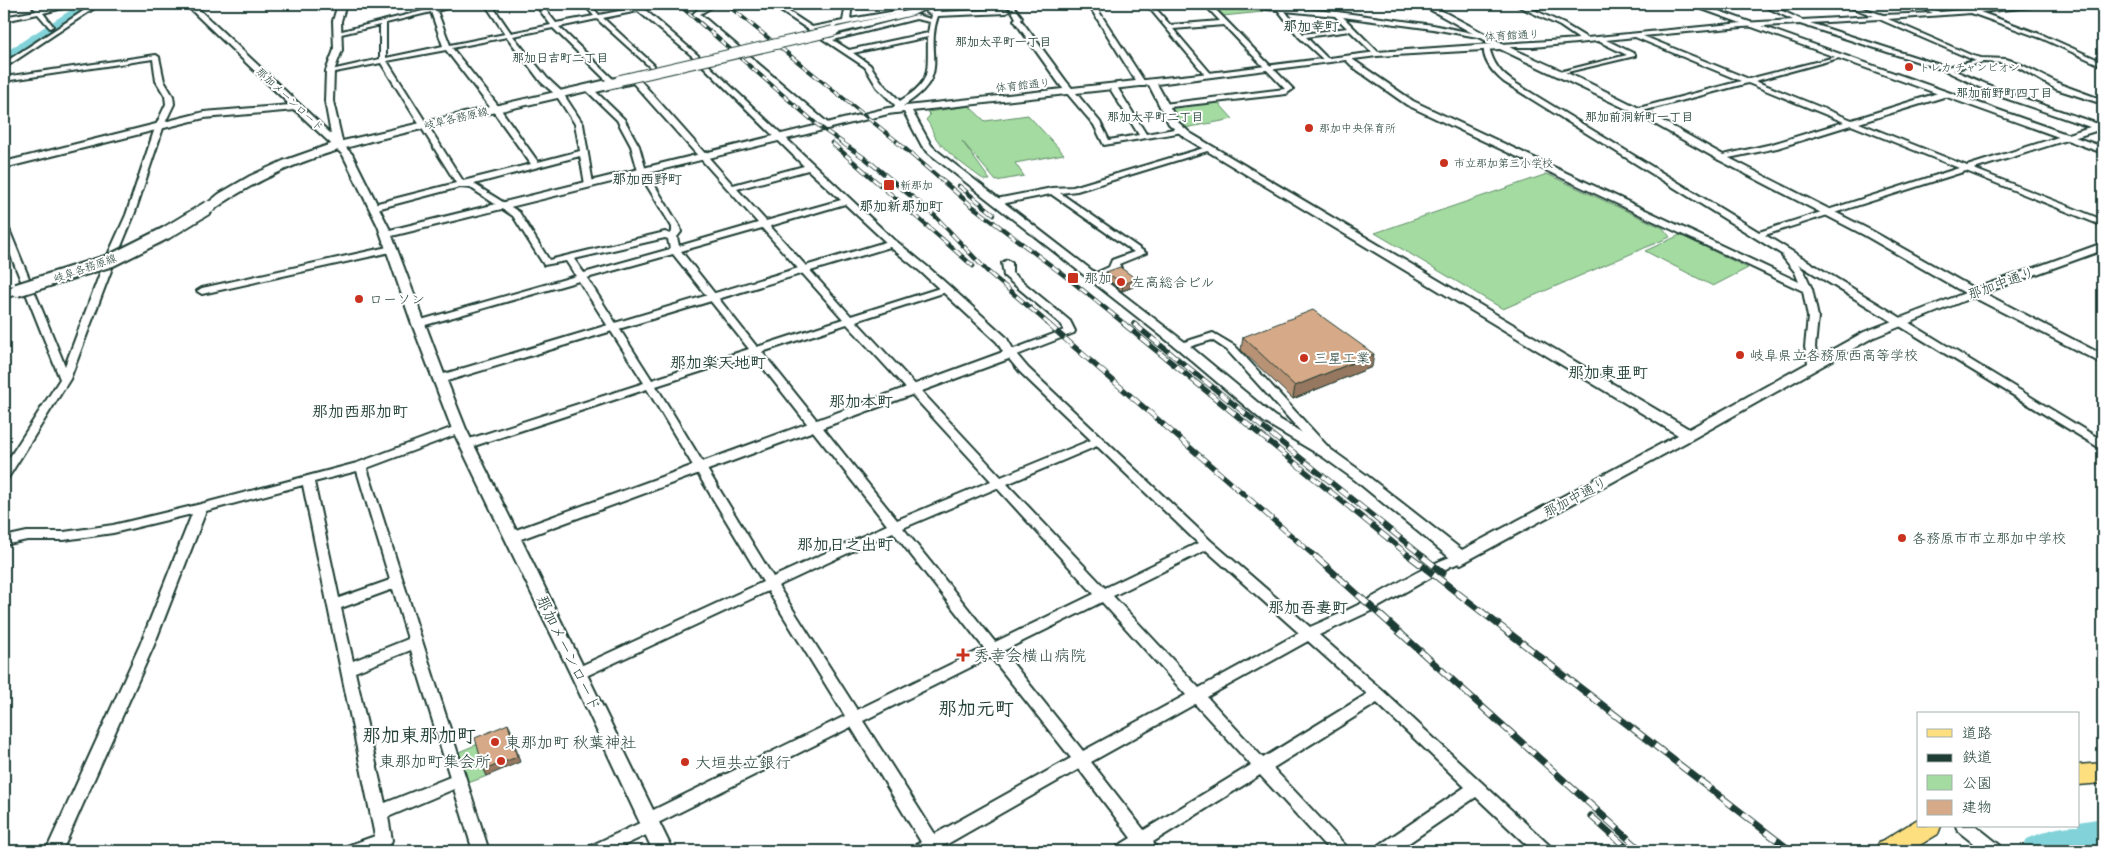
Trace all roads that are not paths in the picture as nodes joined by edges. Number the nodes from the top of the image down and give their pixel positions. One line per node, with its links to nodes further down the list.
1 (34, 4): 39 (street)
2 (76, 4): 39 (street)
3 (189, 4): 97 (street, 那加メーンロード)
4 (342, 4): 58 (street)
5 (458, 4): 37 (street)
6 (488, 4): 60 (street)
7 (538, 4): 54 (street)
8 (587, 4): 44 (street)
9 (662, 4): 35 (street)
10 (714, 4): 104 (street)
11 (773, 4): 56 (street)
12 (849, 4): 49 (street)
13 (900, 4): 49 (street)
14 (932, 4): 36 (main road, 岐阜各務原線)
15 (940, 4): 47 (street)
16 (1090, 4): 89 (street)
17 (1149, 4): 55 (street)
18 (1207, 4): 51 (street)
19 (1229, 4): 38 (street)
20 (1306, 4): 41 (street)
21 (1424, 4): 63 (street)
22 (1517, 4): 33 (street)
23 (1554, 4): 33 (street)
24 (1692, 4): 52 (street)
25 (1763, 4): 50 (street)
26 (1846, 4): 45 (street)
27 (1916, 4): 43 (street)
28 (2043, 4): 31 (street)
29 (2092, 4): 34 (street)
30 (96, 5): 78 (street)
31 (2027, 5): 40 (street)
32 (1008, 8): 47 (street); 92 (street)
33 (1524, 8): 66 (street)
34 (2103, 8)
35 (640, 9): 44 (street); 108 (street)
36 (920, 9): 47 (street); 86 (main road, 岐阜各務原線, bridge)
37 (433, 10): 48 (street); 68 (street)
38 (1281, 10): 41 (street); 62 (street)
39 (40, 11): 46 (street); 53 (street)
40 (1971, 12): 43 (street); 77 (street)
41 (1314, 13): 42 (street)
42 (1337, 14): 57 (street); 63 (street)
43 (1943, 14): 45 (street)
44 (598, 17): 54 (street); 79 (street)
45 (1881, 17): 50 (street); 76 (street)
46 (4, 18)
47 (934, 18): 59 (street); 65 (street)
48 (383, 22): 58 (street); 74 (street)
49 (846, 22): 56 (street)
50 (1801, 22): 52 (street); 81 (street)
51 (1225, 23): 55 (street); 80 (street)
52 (1751, 25): 61 (street); 72 (street)
53 (50, 26)
54 (554, 26): 60 (street); 86 (street)
55 (1169, 27): 84 (street)
56 (810, 29): 65 (street)
57 (1352, 29): 62 (street); 71 (street)
58 (337, 33): 82 (street)
59 (932, 34): 70 (street); 98 (street)
60 (509, 35): 68 (street); 93 (street)
61 (1637, 35): 64 (street, 体育館通り); 87 (street)
62 (1301, 36): 75 (street)
63 (1483, 36): 67 (street)
64 (1599, 39): 66 (street, 体育館通り); 83 (street)
65 (827, 40): 70 (street)
66 (1586, 40): 67 (street, 体育館通り)
67 (1502, 46): 69 (street, 体育館通り); 83 (street)
68 (447, 47): 74 (street); 99 (street)
69 (1486, 47): 71 (street, 体育館通り); 134 (street)
70 (846, 53): 98 (street)
71 (1377, 54): 73 (street, 体育館通り)
72 (1837, 57): 87 (street); 94 (street)
73 (1347, 58): 75 (street); 147 (street)
74 (383, 60): 82 (street); 103 (street)
75 (1326, 60): 80 (street)
76 (1980, 60): 81 (street); 95 (street)
77 (2103, 64)
78 (4, 66)
79 (652, 66)
80 (1266, 67): 84 (street); 96 (street)
81 (1946, 69): 105 (street)
82 (330, 71): 110 (street)
83 (1562, 73): 100 (street)
84 (1209, 76): 88 (street, 体育館通り)
85 (4, 79): 102 (street)
86 (616, 81): 91 (main road, 岐阜各務原線)
87 (1748, 81): 100 (street); 101 (street)
88 (1152, 83): 89 (street, 体育館通り); 96 (street)
89 (1142, 84): 90 (street, 体育館通り)
90 (1113, 87): 92 (street, 体育館通り); 107 (street)
91 (589, 89): 93 (main road, 岐阜各務原線); 114 (street); 120 (street)
92 (1072, 92): 98 (street, 体育館通り); 107 (street)
93 (559, 94): 99 (main road, 岐阜各務原線); 113 (street)
94 (1944, 94): 101 (street); 109 (street)
95 (2103, 102)
96 (1164, 106): 106 (street)
97 (297, 107): 102 (street); 110 (street, 那加メーンロード)
98 (901, 107): 104 (street, 体育館通り); 126 (street)
99 (496, 109): 103 (main road, 岐阜各務原線); 117 (street)
100 (1638, 111): 115 (street)
101 (1852, 123): 115 (street); 119 (street)
102 (160, 124): 116 (street); 161 (street)
103 (426, 125): 110 (main road, 岐阜各務原線); 122 (street)
104 (826, 126): 108 (street, 体育館通り)
105 (2101, 126): 109 (street)
106 (1180, 130): 107 (street); 111 (street)
107 (1144, 136)
108 (780, 137): 114 (street, 体育館通り); 118 (street)
109 (2067, 137): 112 (street); 119 (street)
110 (338, 145): 128 (street, 那加メーンロード); 149 (main road, 岐阜各務原線, bridge)
111 (1210, 149): 124 (street); 167 (street)
112 (2103, 150)
113 (583, 153): 117 (street); 121 (street)
114 (701, 157): 120 (street, 体育館通り); 123 (street)
115 (1722, 158): 129 (street)
116 (4, 165)
117 (536, 165): 122 (street)
118 (810, 167): 123 (street); 125 (street)
119 (1966, 168): 129 (street); 130 (street)
120 (642, 171): 121 (street, 体育館通り); 135 (street)
121 (589, 184): 127 (street, 体育館通り)
122 (461, 185): 127 (street); 128 (street)
123 (730, 188): 131 (street)
124 (1052, 191): 126 (street); 144 (street)
125 (846, 201): 131 (street); 136 (street)
126 (996, 202): 144 (street)
127 (502, 206): 133 (street, 体育館通り); 141 (street)
128 (372, 207): 133 (street)
129 (1828, 212): 134 (street); 150 (street)
130 (2103, 223)
131 (764, 225): 140 (street); 143 (street)
132 (4, 227): 161 (street)
133 (386, 234): 139 (street)
134 (1757, 235): 138 (street)
135 (672, 237): 140 (street); 141 (street)
136 (892, 242): 143 (street); 146 (street)
137 (2103, 246): 150 (street, 那加中通り)
138 (1779, 248): 147 (street); 153 (street)
139 (392, 249): 148 (street); 154 (street)
140 (675, 250): 145 (street); 151 (street)
141 (569, 258): 145 (street)
142 (1007, 264): 158 (street)
143 (805, 270): 151 (street); 152 (street)
144 (1092, 276): 156 (street)
145 (581, 277): 154 (street); 155 (street)
146 (946, 289): 152 (street); 158 (street)
147 (1807, 289): 160 (street)
148 (202, 291)
149 (11, 292)
150 (1974, 293): 153 (street, 那加中通り); 159 (street)
151 (713, 297): 155 (street); 157 (street)
152 (848, 319): 157 (street); 164 (street)
153 (1900, 322): 160 (street, 那加中通り); 170 (street)
154 (418, 324): 162 (street, 那加メーンロード)
155 (614, 327): 162 (street); 163 (street)
156 (1182, 346): 171 (street); 171 (street)
157 (755, 350): 163 (street); 165 (street)
158 (1010, 354): 164 (street); 168 (street)
159 (2103, 360)
160 (1814, 366): 167 (street, 那加中通り)
161 (65, 379): 174 (street)
162 (440, 379): 166 (street, 那加メーンロード)
163 (648, 385): 169 (street); 173 (street)
164 (914, 390): 165 (street); 176 (street)
165 (815, 426): 173 (street); 178 (street)
166 (459, 429): 169 (street, 那加メーンロード); 172 (street)
167 (1689, 435): 182 (street, 那加中通り)
168 (1099, 441): 176 (street); 181 (street)
169 (467, 444): 179 (street, 那加メーンロード)
170 (2103, 446)
171 (1328, 454): 182 (street)
172 (361, 466): 175 (street); 183 (street)
173 (700, 468): 179 (street); 184 (street)
174 (4, 475)
175 (308, 481): 177 (street); 186 (street)
176 (999, 482): 178 (street); 185 (street)
177 (201, 508): 180 (street); 207 (street)
178 (895, 526): 184 (street); 189 (street)
179 (512, 538): 191 (street, 那加メーンロード)
180 (4, 541)
181 (1207, 544): 185 (street); 187 (street)
182 (1461, 558): 187 (street)
183 (397, 583): 186 (street); 188 (street)
184 (770, 584): 191 (street); 194 (street)
185 (1104, 595): 189 (street); 193 (street)
186 (334, 605): 190 (street)
187 (1311, 634): 192 (street); 193 (street)
188 (416, 642): 190 (street); 199 (street)
189 (993, 650): 194 (street); 195 (street)
190 (347, 669): 201 (street)
191 (579, 673): 202 (street, 那加メーンロード)
192 (1378, 695): 196 (street); 200 (street)
193 (1199, 696): 195 (street); 196 (street)
194 (854, 718): 202 (street); 206 (street)
195 (1081, 760): 205 (street); 206 (street)
196 (1263, 766): 205 (street); 213 (street)
197 (2103, 773): 198 (main road)
198 (2080, 776)
199 (459, 780): 201 (street); 209 (street)
200 (1476, 788): 214 (street); 215 (street)
201 (379, 813): 208 (street)
202 (650, 822): 210 (street); 211 (street, 那加メーンロード)
203 (1926, 828): 216 (main road)
204 (1967, 828): 217 (street)
205 (1146, 846): 212 (street)
206 (929, 849)
207 (54, 851)
208 (353, 851)
209 (481, 851)
210 (596, 851)
211 (663, 851)
212 (1124, 851)
213 (1340, 851)
214 (1384, 851)
215 (1544, 851)
216 (1888, 851)
217 (1994, 851)

